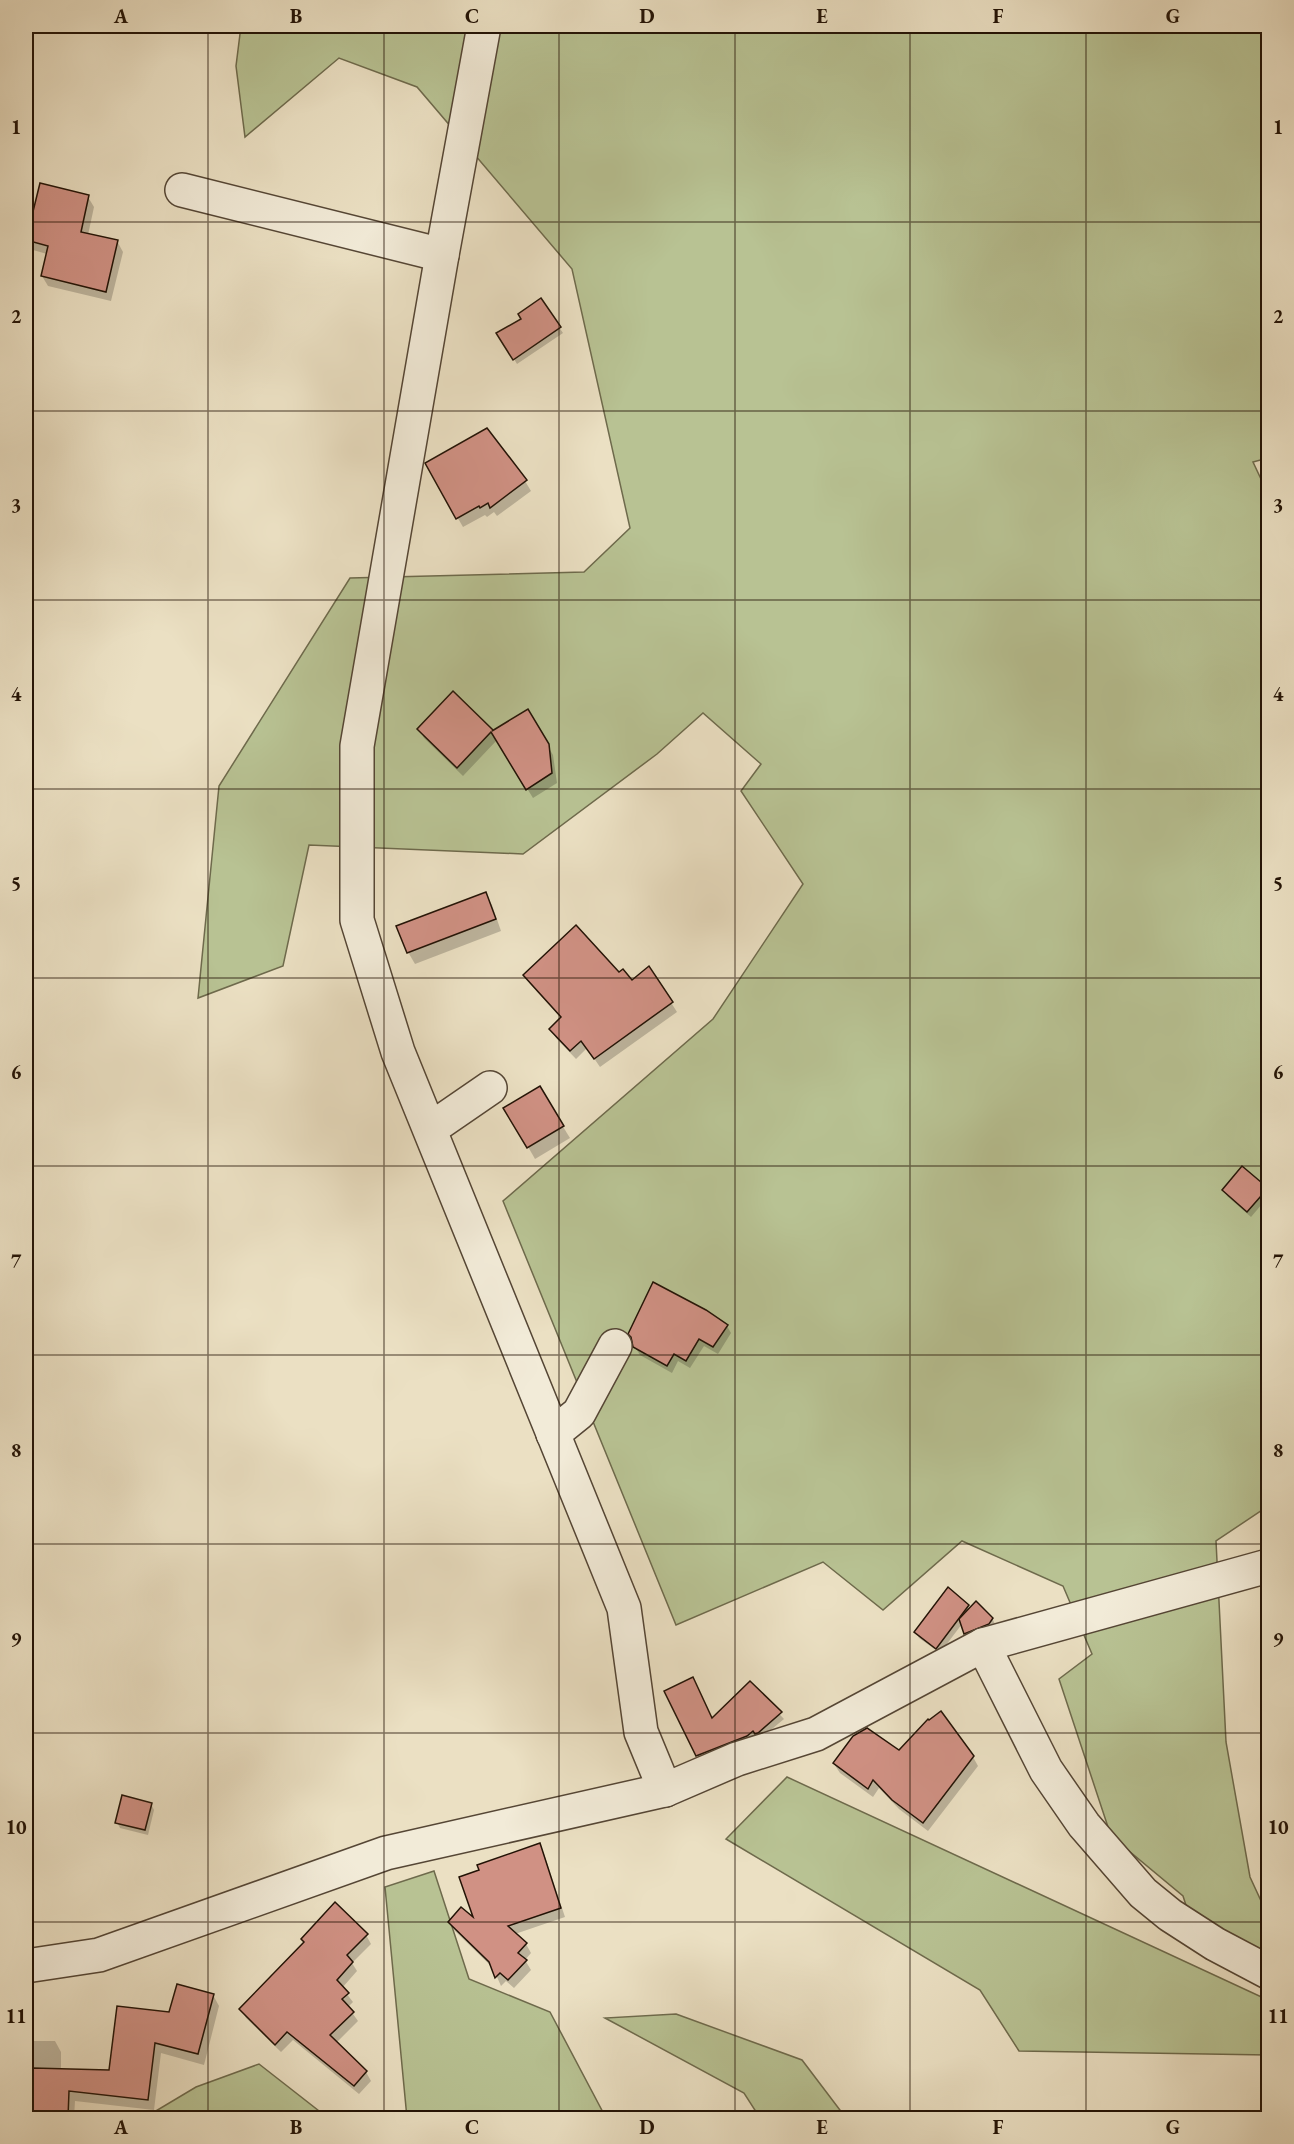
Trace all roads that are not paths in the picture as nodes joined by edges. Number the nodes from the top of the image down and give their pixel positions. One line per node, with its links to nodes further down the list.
1 (484, 26): 3 (street)
2 (182, 190): 3 (street)
3 (442, 255): 5 (street)
4 (490, 1088): 5 (street)
5 (429, 1126): 7 (street)
6 (615, 1347): 7 (street)
7 (553, 1434): 10 (street)
8 (1269, 1566): 9 (street)
9 (983, 1645): 10 (street); 12 (street)
10 (665, 1790): 11 (street)
11 (26, 1966)
12 (1269, 1972)

